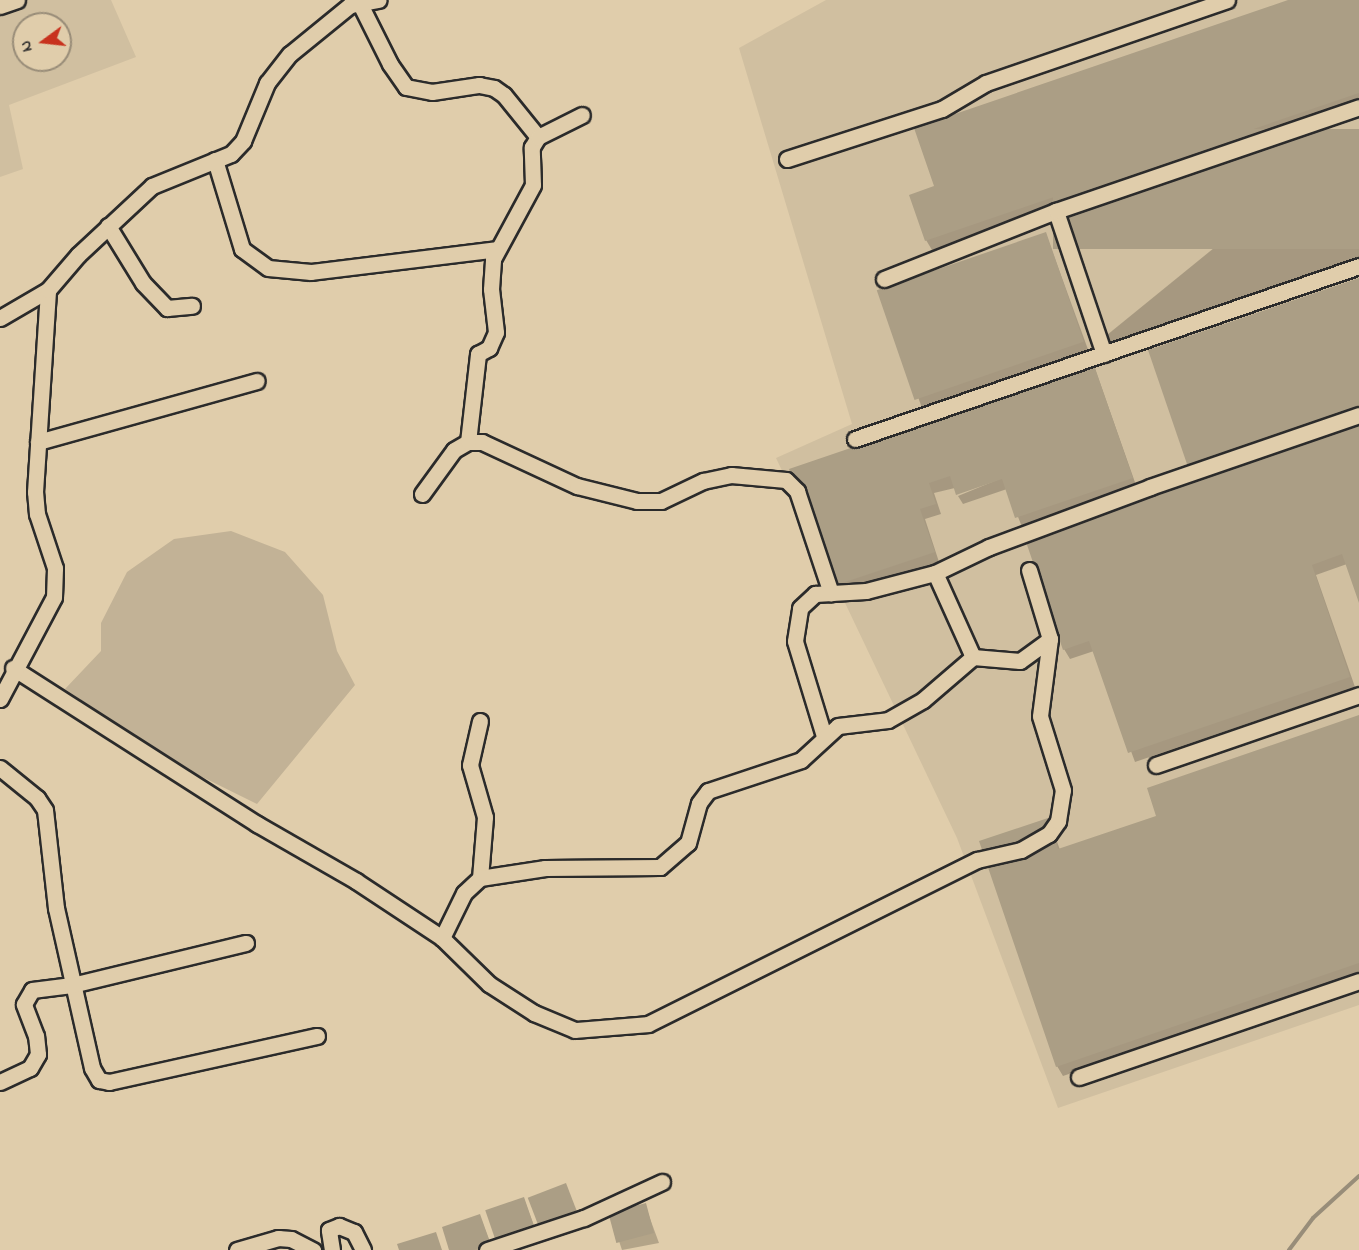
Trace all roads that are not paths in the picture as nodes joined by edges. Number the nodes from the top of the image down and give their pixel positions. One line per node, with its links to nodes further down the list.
1 (17, 0): 5 (street)
2 (379, 0): 4 (street)
3 (1227, 0): 9 (street)
4 (353, 3): 8 (street); 10 (street)
5 (0, 6)
6 (1359, 107): 11 (street)
7 (582, 115): 8 (street)
8 (538, 137): 13 (street)
9 (787, 159)
10 (215, 160): 12 (street); 13 (street)
11 (1056, 212): 15 (street); 19 (street)
12 (108, 226): 16 (street); 17 (street)
13 (497, 249): 24 (street)
14 (1359, 266): 19 (street)
15 (884, 279)
16 (48, 290): 18 (street); 23 (street)
17 (192, 306)
18 (0, 318)
19 (1104, 354): 22 (street)
20 (257, 381): 23 (street)
21 (1359, 415): 27 (street)
22 (855, 439)
23 (38, 442): 31 (street)
24 (468, 442): 25 (street); 28 (street)
25 (422, 494)
26 (1029, 570): 29 (street)
27 (934, 573): 28 (street); 30 (street)
28 (831, 593): 35 (street)
29 (1050, 639): 30 (street); 39 (street)
30 (973, 657): 35 (street)
31 (13, 668): 33 (street); 39 (street)
32 (1359, 695): 36 (street)
33 (0, 699)
34 (480, 721): 38 (street)
35 (825, 736): 38 (street)
36 (1156, 765)
37 (0, 768): 42 (street)
38 (480, 878): 39 (street)
39 (442, 938)
40 (246, 943): 42 (street)
41 (1359, 981): 44 (street)
42 (72, 985): 43 (street); 45 (street)
43 (317, 1036)
44 (1079, 1077)
45 (0, 1082)
46 (662, 1182): 51 (street)
47 (237, 1250): 48 (street)
48 (313, 1250)
49 (332, 1250): 50 (street)
50 (363, 1250)
51 (487, 1250)

